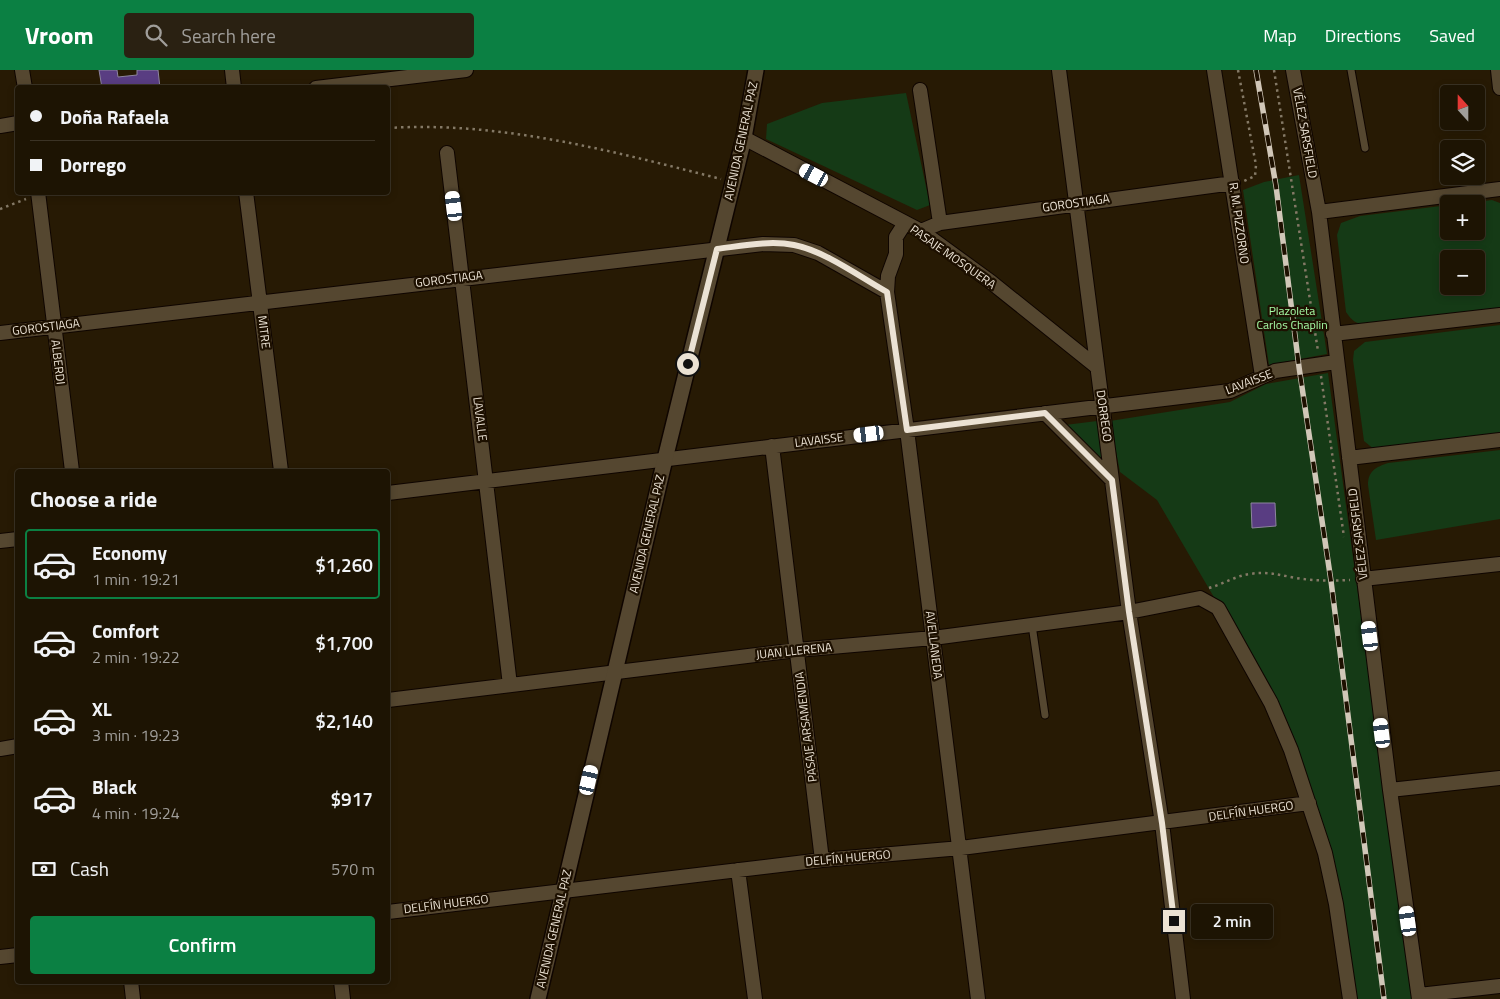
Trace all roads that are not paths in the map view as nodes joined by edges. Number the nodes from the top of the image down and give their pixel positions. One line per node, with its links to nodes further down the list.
1 (22, 70): 11 (street)
2 (232, 70): 12 (street)
3 (466, 70): 9 (street)
4 (756, 70): 18 (main road, AVENIDA GENERAL PAZ)
5 (1059, 70): 25 (street, DORREGO)
6 (1214, 70): 21 (street, R. M. PIZZORNO)
7 (1293, 70): 26 (street, VÉLEZ SARSFIELD)
8 (1351, 70): 19 (lane)
9 (435, 72): 13 (street)
10 (1499, 72): 14 (street)
11 (24, 85)
12 (234, 85)
13 (338, 85)
14 (1500, 88)
15 (920, 90): 28 (street)
16 (15, 124): 17 (street)
17 (0, 126)
18 (744, 138): 27 (street, PASAJE MOSQUERA); 30 (main road, AVENIDA GENERAL PAZ)
19 (1365, 148)
20 (447, 153): 31 (street, LAVALLE)
21 (1233, 183): 25 (street, GOROSTIAGA); 40 (street, R. M. PIZZORNO)
22 (1500, 189): 26 (street)
23 (38, 195): 35 (street, ALBERDI)
24 (246, 195): 33 (street, MITRE)
25 (1076, 203): 28 (street, GOROSTIAGA); 39 (street, DORREGO)
26 (1319, 212): 37 (street, VÉLEZ SARSFIELD)
27 (905, 223): 29 (street, PASAJE MOSQUERA); 32 (street, AVELLANEDA)
28 (940, 223): 29 (street, GOROSTIAGA)
29 (920, 231): 39 (street, PASAJE MOSQUERA)
30 (717, 249): 31 (street, GOROSTIAGA); 32 (street, GOROSTIAGA); 47 (main road, AVENIDA GENERAL PAZ)
31 (462, 278): 33 (street, GOROSTIAGA); 50 (street, LAVALLE)
32 (887, 292): 43 (street, AVELLANEDA)
33 (260, 301): 35 (street, GOROSTIAGA); 49 (street, MITRE)
34 (1500, 315): 37 (street)
35 (54, 326): 36 (street, GOROSTIAGA); 48 (street, ALBERDI)
36 (0, 332)
37 (1333, 334): 38 (street, VÉLEZ SARSFIELD)
38 (1336, 362): 40 (street, LAVAISSE); 46 (street, VÉLEZ SARSFIELD)
39 (1097, 367): 41 (street, DORREGO)
40 (1262, 376): 41 (street, LAVAISSE)
41 (1103, 406): 42 (street, LAVAISSE); 51 (street, DORREGO)
42 (1045, 413): 43 (street, LAVAISSE); 51 (street)
43 (907, 430): 45 (street, LAVAISSE); 59 (street, AVELLANEDA)
44 (1500, 440): 46 (street)
45 (772, 446): 47 (street, LAVAISSE); 60 (street, PASAJE ARSAMENDIA)
46 (1349, 458): 56 (street, VÉLEZ SARSFIELD)
47 (664, 459): 50 (street, LAVAISSE); 61 (main road, AVENIDA GENERAL PAZ)
48 (72, 469)
49 (281, 469)
50 (488, 480): 52 (street, LAVAISSE); 62 (street, LAVALLE)
51 (1112, 480): 57 (street, DORREGO)
52 (390, 493)
53 (15, 538): 54 (street)
54 (0, 540)
55 (1500, 564): 56 (street)
56 (1356, 579): 68 (street, VÉLEZ SARSFIELD)
57 (1129, 612): 58 (street, JUAN LLERENA); 69 (street, JUAN LLERENA); 70 (street, DORREGO)
58 (1032, 625): 59 (street, JUAN LLERENA); 64 (lane)
59 (933, 638): 60 (street, JUAN LLERENA); 71 (street, AVELLANEDA)
60 (797, 650): 61 (street, JUAN LLERENA); 72 (street, PASAJE ARSAMENDIA)
61 (615, 672): 62 (street, JUAN LLERENA); 74 (main road, AVENIDA GENERAL PAZ)
62 (510, 684): 63 (street, JUAN LLERENA)
63 (390, 700)
64 (1045, 715)
65 (15, 746): 66 (street)
66 (0, 749)
67 (1500, 778): 68 (street)
68 (1390, 790): 81 (street, VÉLEZ SARSFIELD)
69 (1309, 803): 70 (street, DELFÍN HUERGO); 88 (street)
70 (1162, 823): 71 (street, DELFÍN HUERGO); 87 (street, DORREGO)
71 (961, 848): 72 (street, DELFÍN HUERGO); 86 (street, AVELLANEDA)
72 (822, 860): 73 (street, DELFÍN HUERGO)
73 (738, 870): 74 (street, DELFÍN HUERGO); 85 (street)
74 (563, 889): 75 (street, DELFÍN HUERGO); 84 (main road, AVENIDA GENERAL PAZ)
75 (390, 912)
76 (15, 955): 77 (street)
77 (0, 957)
78 (131, 984): 82 (street)
79 (341, 984): 83 (street)
80 (1500, 986): 81 (street)
81 (1419, 997)
82 (133, 999)
83 (343, 999)
84 (538, 999)
85 (755, 999)
86 (978, 999)
87 (1183, 999)
88 (1350, 999)

